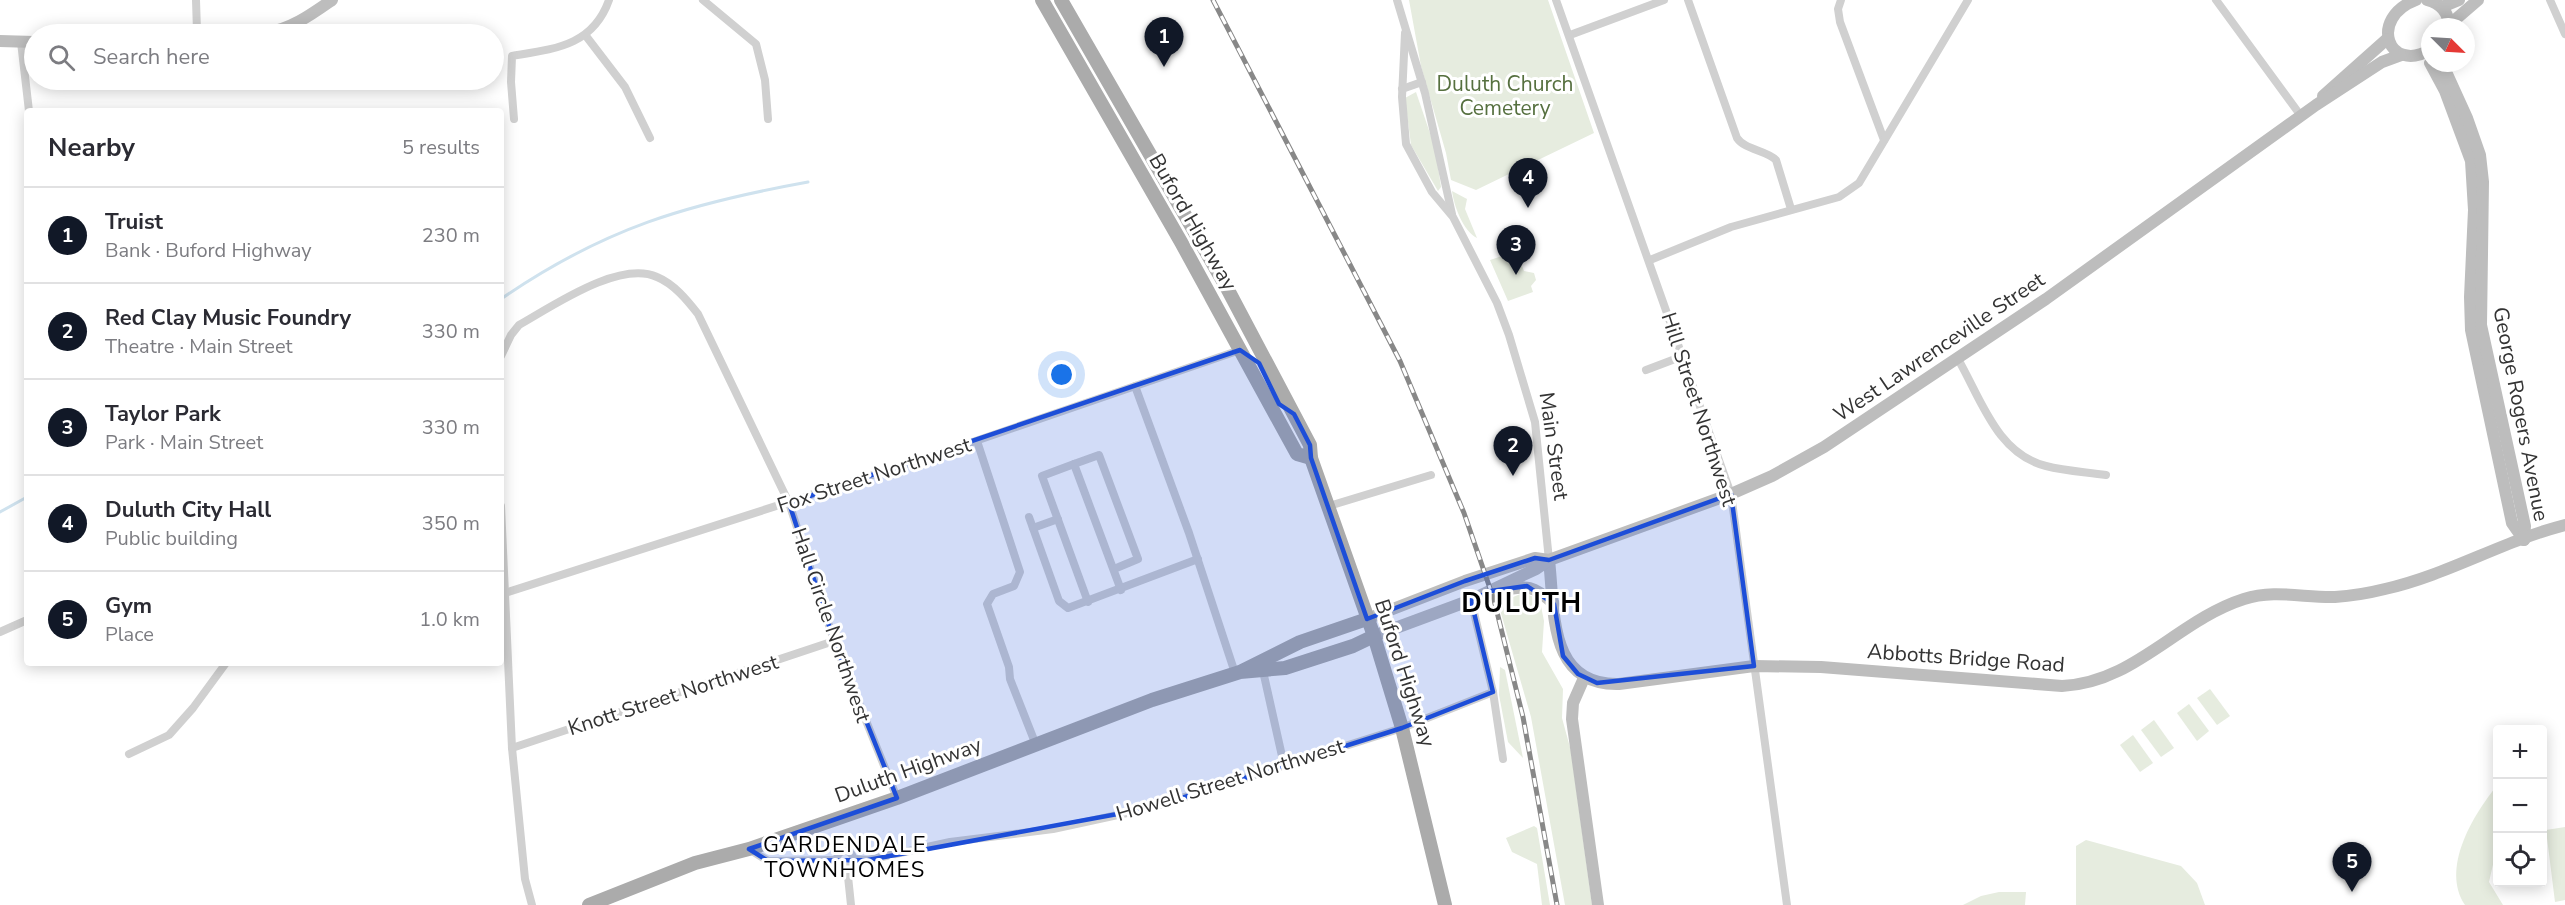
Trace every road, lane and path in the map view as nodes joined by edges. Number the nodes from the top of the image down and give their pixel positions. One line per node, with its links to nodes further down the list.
1 (196, 0): 21 (street)
2 (332, 0): 22 (street)
3 (609, 0): 26 (street)
4 (703, 0): 44 (street)
5 (1041, 0): 28 (main road, Buford Highway)
6 (1061, 0): 33 (main road, Buford Highway)
7 (1397, 0): 23 (street)
8 (1556, 0): 25 (street, Hill Street Northwest)
9 (1664, 0): 25 (street)
10 (1688, 0): 49 (street)
11 (1841, 0): 46 (street)
12 (1968, 0): 46 (street)
13 (2216, 0): 42 (street)
14 (2416, 0): 27 (street)
15 (2459, 0): 18 (street)
16 (2478, 0): 20 (street)
17 (2550, 0): 24 (street)
18 (2433, 2): 19 (street)
19 (2448, 18)
20 (2458, 18)
21 (197, 24)
22 (288, 24)
23 (1405, 33): 37 (street); 38 (street)
24 (2565, 34)
25 (1570, 35): 51 (street, Hill Street Northwest)
26 (586, 36): 43 (street); 45 (street)
27 (2387, 39): 31 (street); 40 (street, West Lawrenceville Street)
28 (1064, 40): 33 (main road); 47 (main road, Buford Highway)
29 (0, 41): 30 (street)
30 (21, 42): 34 (street)
31 (2401, 55): 32 (street); 40 (street, West Lawrenceville Street)
32 (2421, 56)
33 (1097, 62): 48 (main road, Buford Highway)
34 (24, 68)
35 (2435, 72): 73 (street, George Rogers Avenue)
36 (2446, 72): 73 (street, George Rogers Avenue)
37 (1422, 82): 38 (street); 50 (street)
38 (1402, 89): 50 (street)
39 (27, 90): 41 (street)
40 (2316, 105): 42 (street, West Lawrenceville Street)
41 (29, 108)
42 (2301, 116): 57 (street, West Lawrenceville Street)
43 (514, 119)
44 (768, 119)
45 (650, 138)
46 (1884, 140): 49 (street)
47 (1125, 146): 48 (main road); 52 (main road, Buford Highway)
48 (1169, 189): 53 (main road, Buford Highway)
49 (1791, 209): 51 (street)
50 (1453, 217): 75 (street, Main Street)
51 (1650, 260): 56 (street, Hill Street Northwest)
52 (1206, 287): 53 (main road); 55 (main road, Buford Highway)
53 (1259, 347): 60 (main road, Buford Highway)
54 (504, 350): 67 (street, Hall Circle Northwest)
55 (1240, 350): 59 (street, Fox Street Northwest); 60 (main road); 62 (main road, Buford Highway)
56 (1683, 357): 58 (street); 66 (street, Hill Street Northwest)
57 (1958, 359): 65 (street); 66 (street, West Lawrenceville Street)
58 (1646, 370)
59 (1135, 386): 61 (street, Fox Street Northwest); 74 (street)
60 (1294, 414): 62 (main road, Buford Highway)
61 (977, 441): 67 (street, Fox Street Northwest); 96 (street)
62 (1311, 458): 68 (main road, Buford Highway)
63 (1074, 464): 70 (street); 76 (street); 76 (street)
64 (1431, 475): 68 (street)
65 (2106, 475)
66 (1731, 494): 75 (street, West Lawrenceville Street); 90 (street, Hill Street Northwest)
67 (789, 502): 80 (street, Fox Street Northwest); 88 (street, Hall Circle Northwest)
68 (1329, 506): 84 (main road, Buford Highway)
69 (1029, 517): 72 (street)
70 (1058, 519): 72 (street); 82 (street)
71 (2565, 525): 73 (street, Abbotts Bridge Road)
72 (1033, 528): 82 (street)
73 (2523, 540): 90 (street, Abbotts Bridge Road)
74 (1198, 559): 78 (street); 92 (street)
75 (1549, 560): 79 (street, West Lawrenceville Street); 83 (street, Main Street); 84 (street, West Lawrenceville Street)
76 (1114, 569): 78 (street)
77 (504, 571): 80 (street)
78 (1121, 590): 82 (street)
79 (1491, 591): 81 (street, West Lawrenceville Street); 83 (street)
80 (505, 593): 97 (street)
81 (1471, 600): 87 (street, West Lawrenceville Street); 94 (street)
82 (1088, 602)
83 (1554, 604): 93 (street, Main Street)
84 (1367, 619): 87 (main road, Buford Highway); 92 (main road, Duluth Highway)
85 (24, 621): 86 (street)
86 (0, 632)
87 (1374, 636): 91 (main road, Duluth Highway); 95 (main road, Buford Highway)
88 (834, 641): 97 (street, Knott Street Northwest); 101 (street, Hall Circle Northwest)
89 (224, 666): 98 (street)
90 (1754, 666): 93 (street, Abbotts Bridge Road); 111 (street, Hill Street Northwest)
91 (1263, 671): 92 (main road, Duluth Highway); 100 (street)
92 (1238, 673): 96 (main road, Duluth Highway)
93 (1584, 678): 110 (street)
94 (1493, 692): 95 (street, Howell Street Northwest); 99 (street)
95 (1402, 728): 100 (street, Howell Street Northwest); 109 (main road, Buford Highway)
96 (1036, 745): 101 (main road, Duluth Highway)
97 (512, 748): 106 (street)
98 (129, 754)
99 (1503, 759)
100 (1284, 765): 103 (street, Howell Street Northwest)
101 (897, 798): 102 (main road, Duluth Highway)
102 (749, 849): 104 (street); 107 (main road, Duluth Highway)
103 (854, 859): 104 (street); 105 (street)
104 (837, 860): 105 (street)
105 (848, 867): 108 (street)
106 (532, 905)
107 (589, 905)
108 (851, 905)
109 (1445, 905)
110 (1598, 905)
111 (1787, 905)

